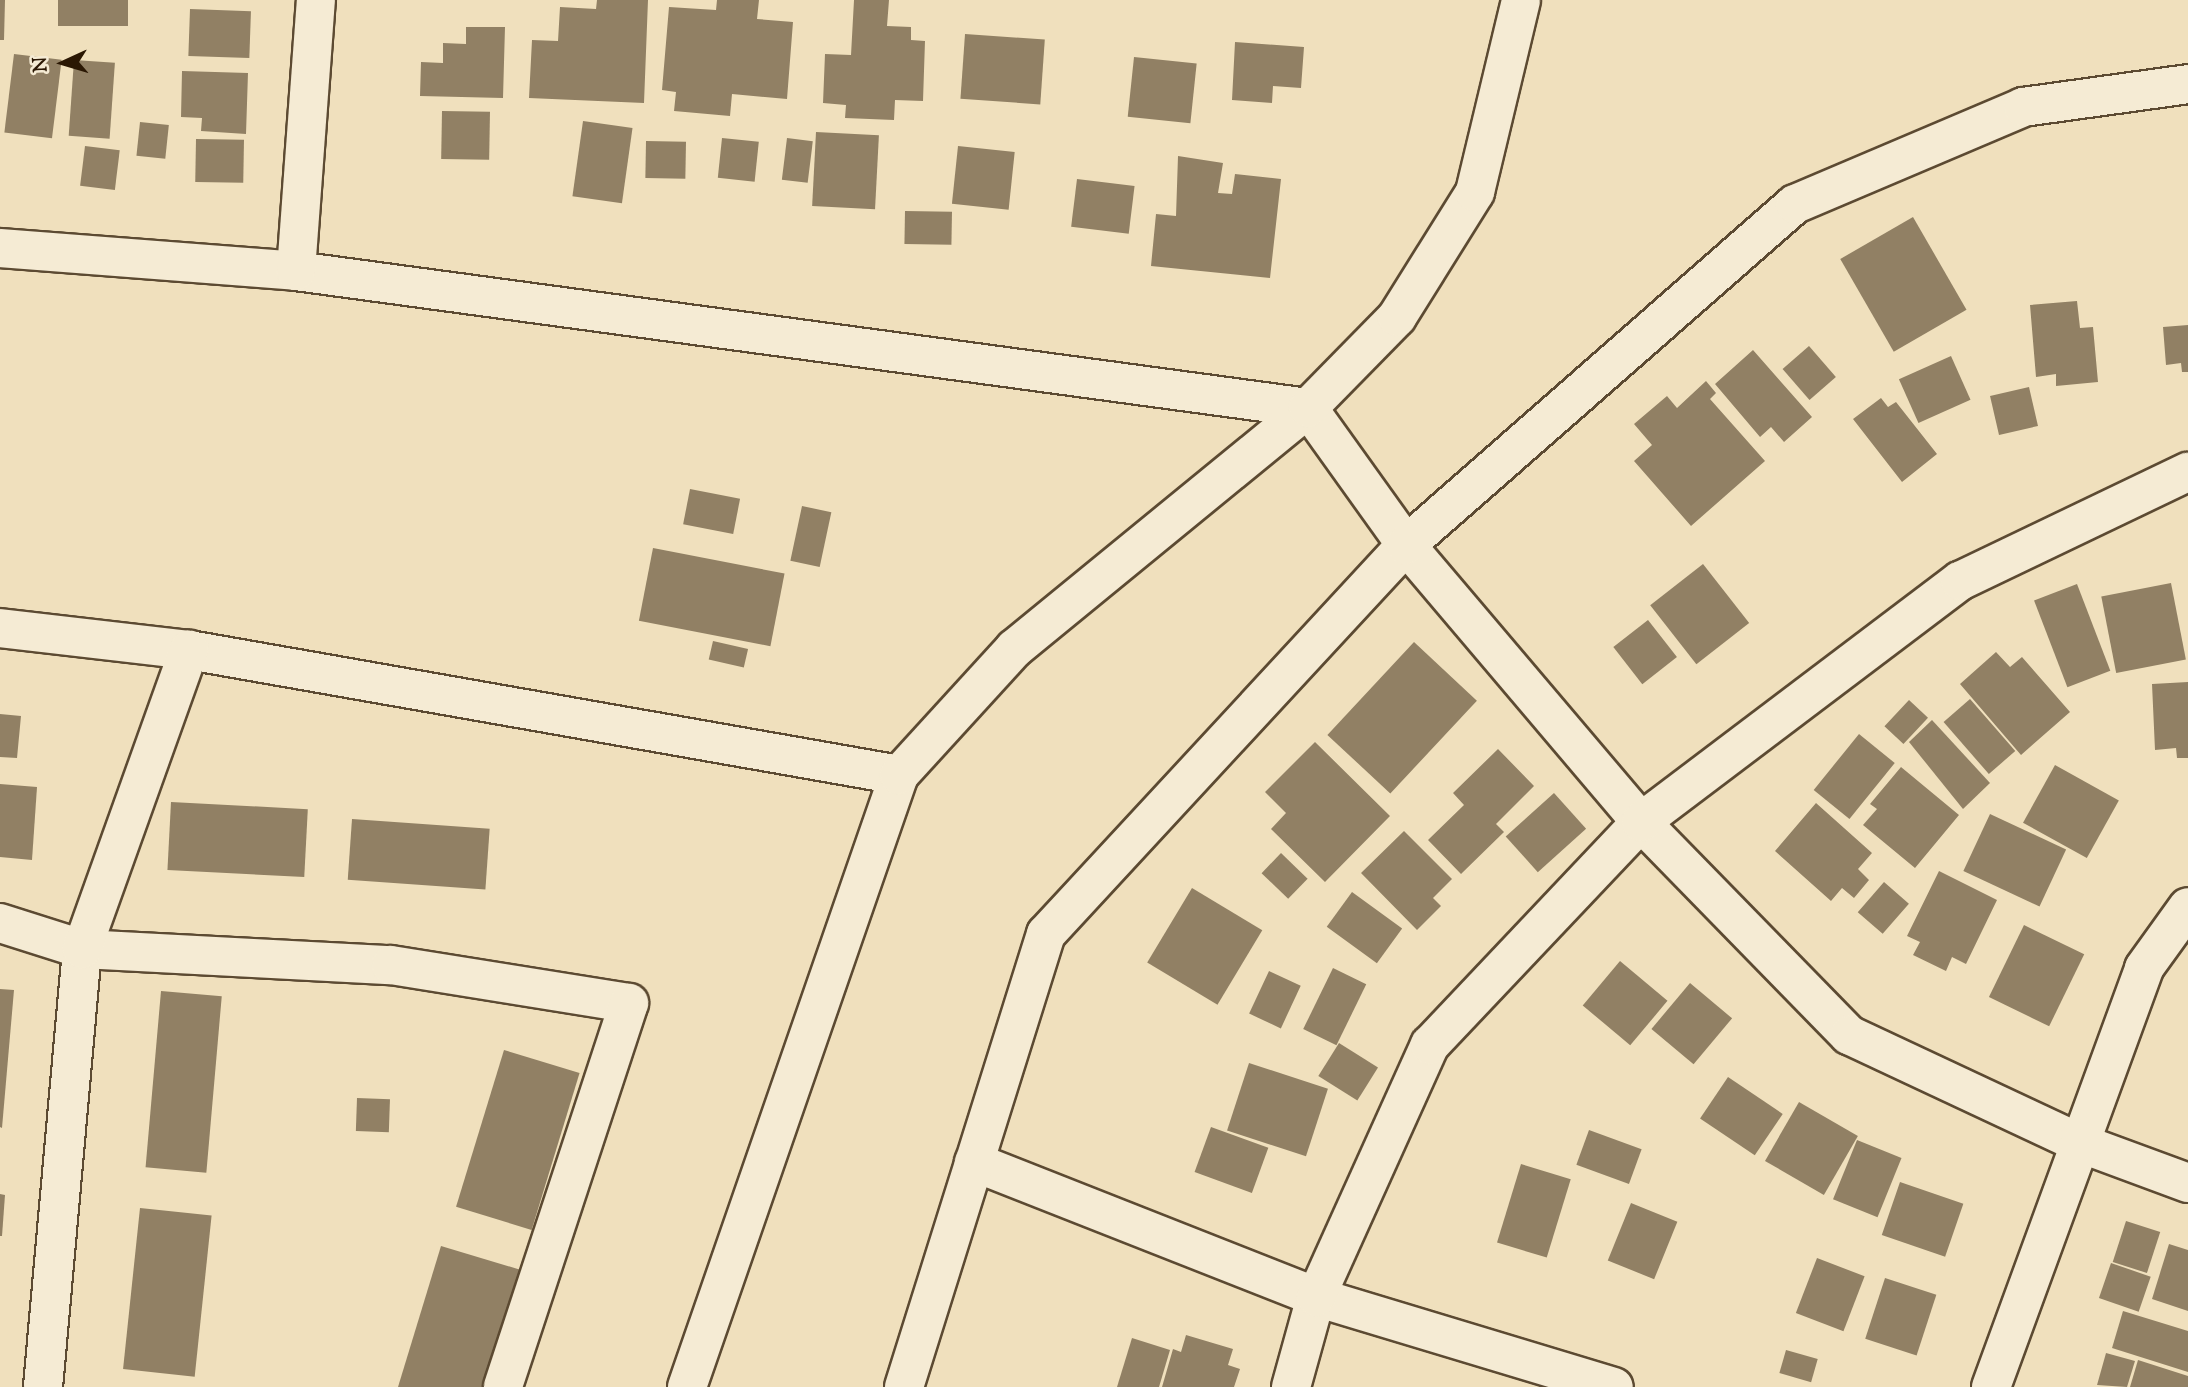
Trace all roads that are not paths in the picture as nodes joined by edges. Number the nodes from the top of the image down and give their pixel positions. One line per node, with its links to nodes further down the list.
1 (316, 0): 5 (street)
2 (1521, 0): 6 (street)
3 (2188, 84): 8 (street)
4 (0, 248): 5 (street)
5 (296, 271): 6 (street)
6 (1308, 408): 8 (street); 11 (street)
7 (2188, 472): 12 (street)
8 (1406, 545): 12 (street); 17 (street)
9 (0, 628): 10 (street)
10 (189, 650): 11 (street); 15 (street)
11 (899, 775): 22 (street)
12 (1641, 821): 16 (street); 19 (street)
13 (2188, 907): 16 (street)
14 (0, 923): 15 (street)
15 (82, 949): 20 (street); 21 (street)
16 (2077, 1142): 18 (street); 26 (street)
17 (974, 1162): 19 (street); 23 (street)
18 (2188, 1183)
19 (1316, 1297): 24 (street); 25 (street)
20 (43, 1387)
21 (503, 1387)
22 (687, 1387)
23 (904, 1387)
24 (1291, 1387)
25 (1614, 1387)
26 (1991, 1387)

